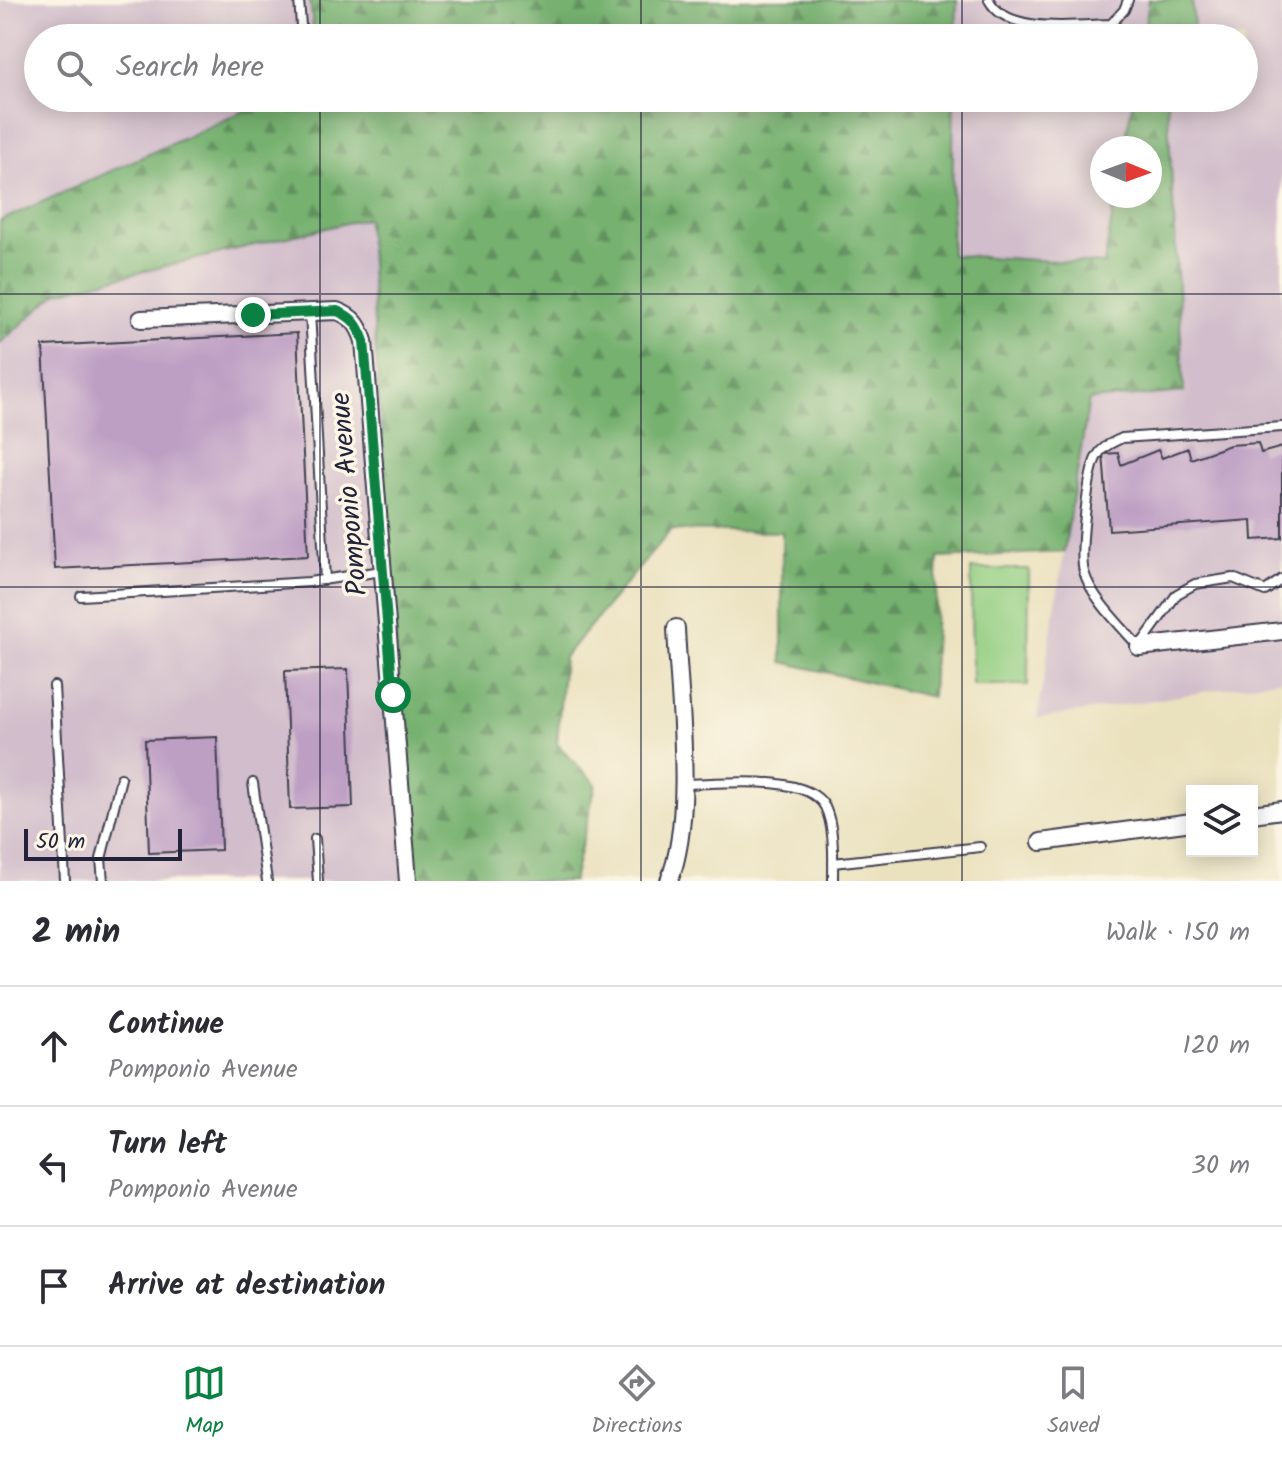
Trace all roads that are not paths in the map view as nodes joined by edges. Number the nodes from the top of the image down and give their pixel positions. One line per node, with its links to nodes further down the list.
1 (299, 0): 4 (lane)
2 (989, 0): 5 (lane)
3 (1128, 0): 6 (lane)
4 (301, 24)
5 (1032, 24)
6 (1111, 24)
7 (310, 312): 8 (street, Pomponio Avenue); 10 (street, Pomponio Avenue); 12 (lane)
8 (141, 319)
9 (1282, 427): 16 (lane)
10 (383, 571): 12 (lane); 32 (street, Pomponio Avenue)
11 (1282, 579): 16 (lane)
12 (325, 580): 13 (lane)
13 (81, 596)
14 (676, 628): 20 (street)
15 (1282, 631): 16 (street)
16 (1139, 647)
17 (54, 686): 28 (lane)
18 (121, 778): 29 (lane)
19 (253, 783): 30 (lane)
20 (683, 784): 27 (lane); 33 (street)
21 (1282, 810): 22 (street)
22 (1258, 813)
23 (1186, 823): 25 (street)
24 (315, 839): 31 (lane)
25 (1041, 842)
26 (980, 847): 27 (lane)
27 (833, 863): 34 (lane)
28 (65, 881)
29 (103, 881)
30 (267, 881)
31 (318, 881)
32 (408, 881)
33 (669, 881)
34 (833, 881)

